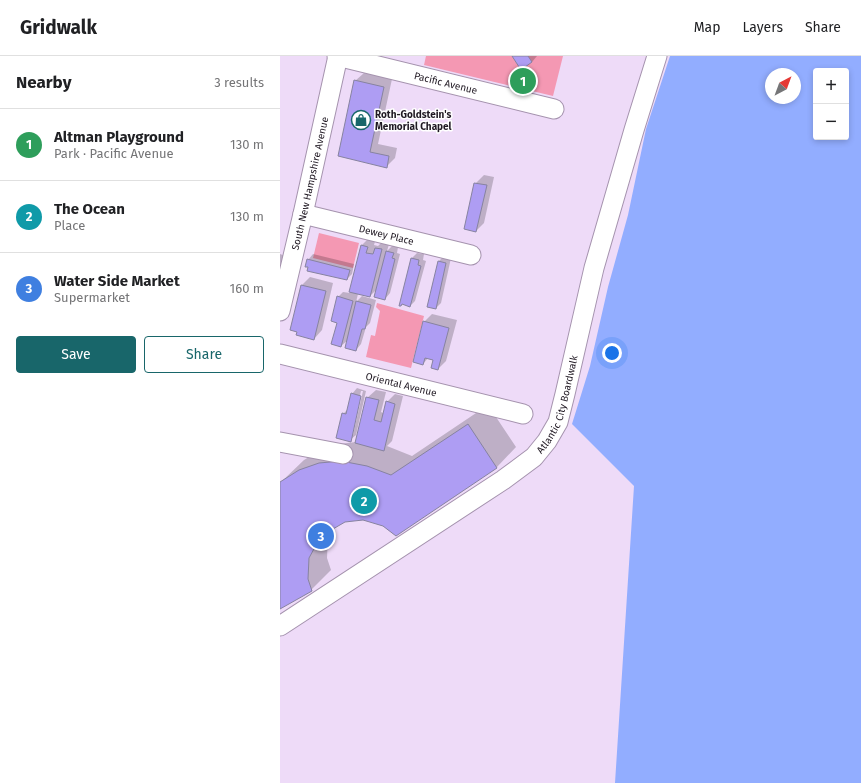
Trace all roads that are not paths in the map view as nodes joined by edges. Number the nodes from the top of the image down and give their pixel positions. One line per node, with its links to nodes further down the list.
1 (337, 56): 3 (street, Pacific Avenue); 4 (street, South New Hampshire Avenue)
2 (657, 56): 11 (street, Atlantic City Boardwalk)
3 (554, 109)
4 (303, 214): 5 (street, Dewey Place); 6 (street, South New Hampshire Avenue)
5 (471, 255)
6 (280, 311)
7 (280, 354): 8 (street, Oriental Avenue)
8 (523, 414)
9 (280, 442): 10 (street)
10 (343, 454)
11 (280, 626)

